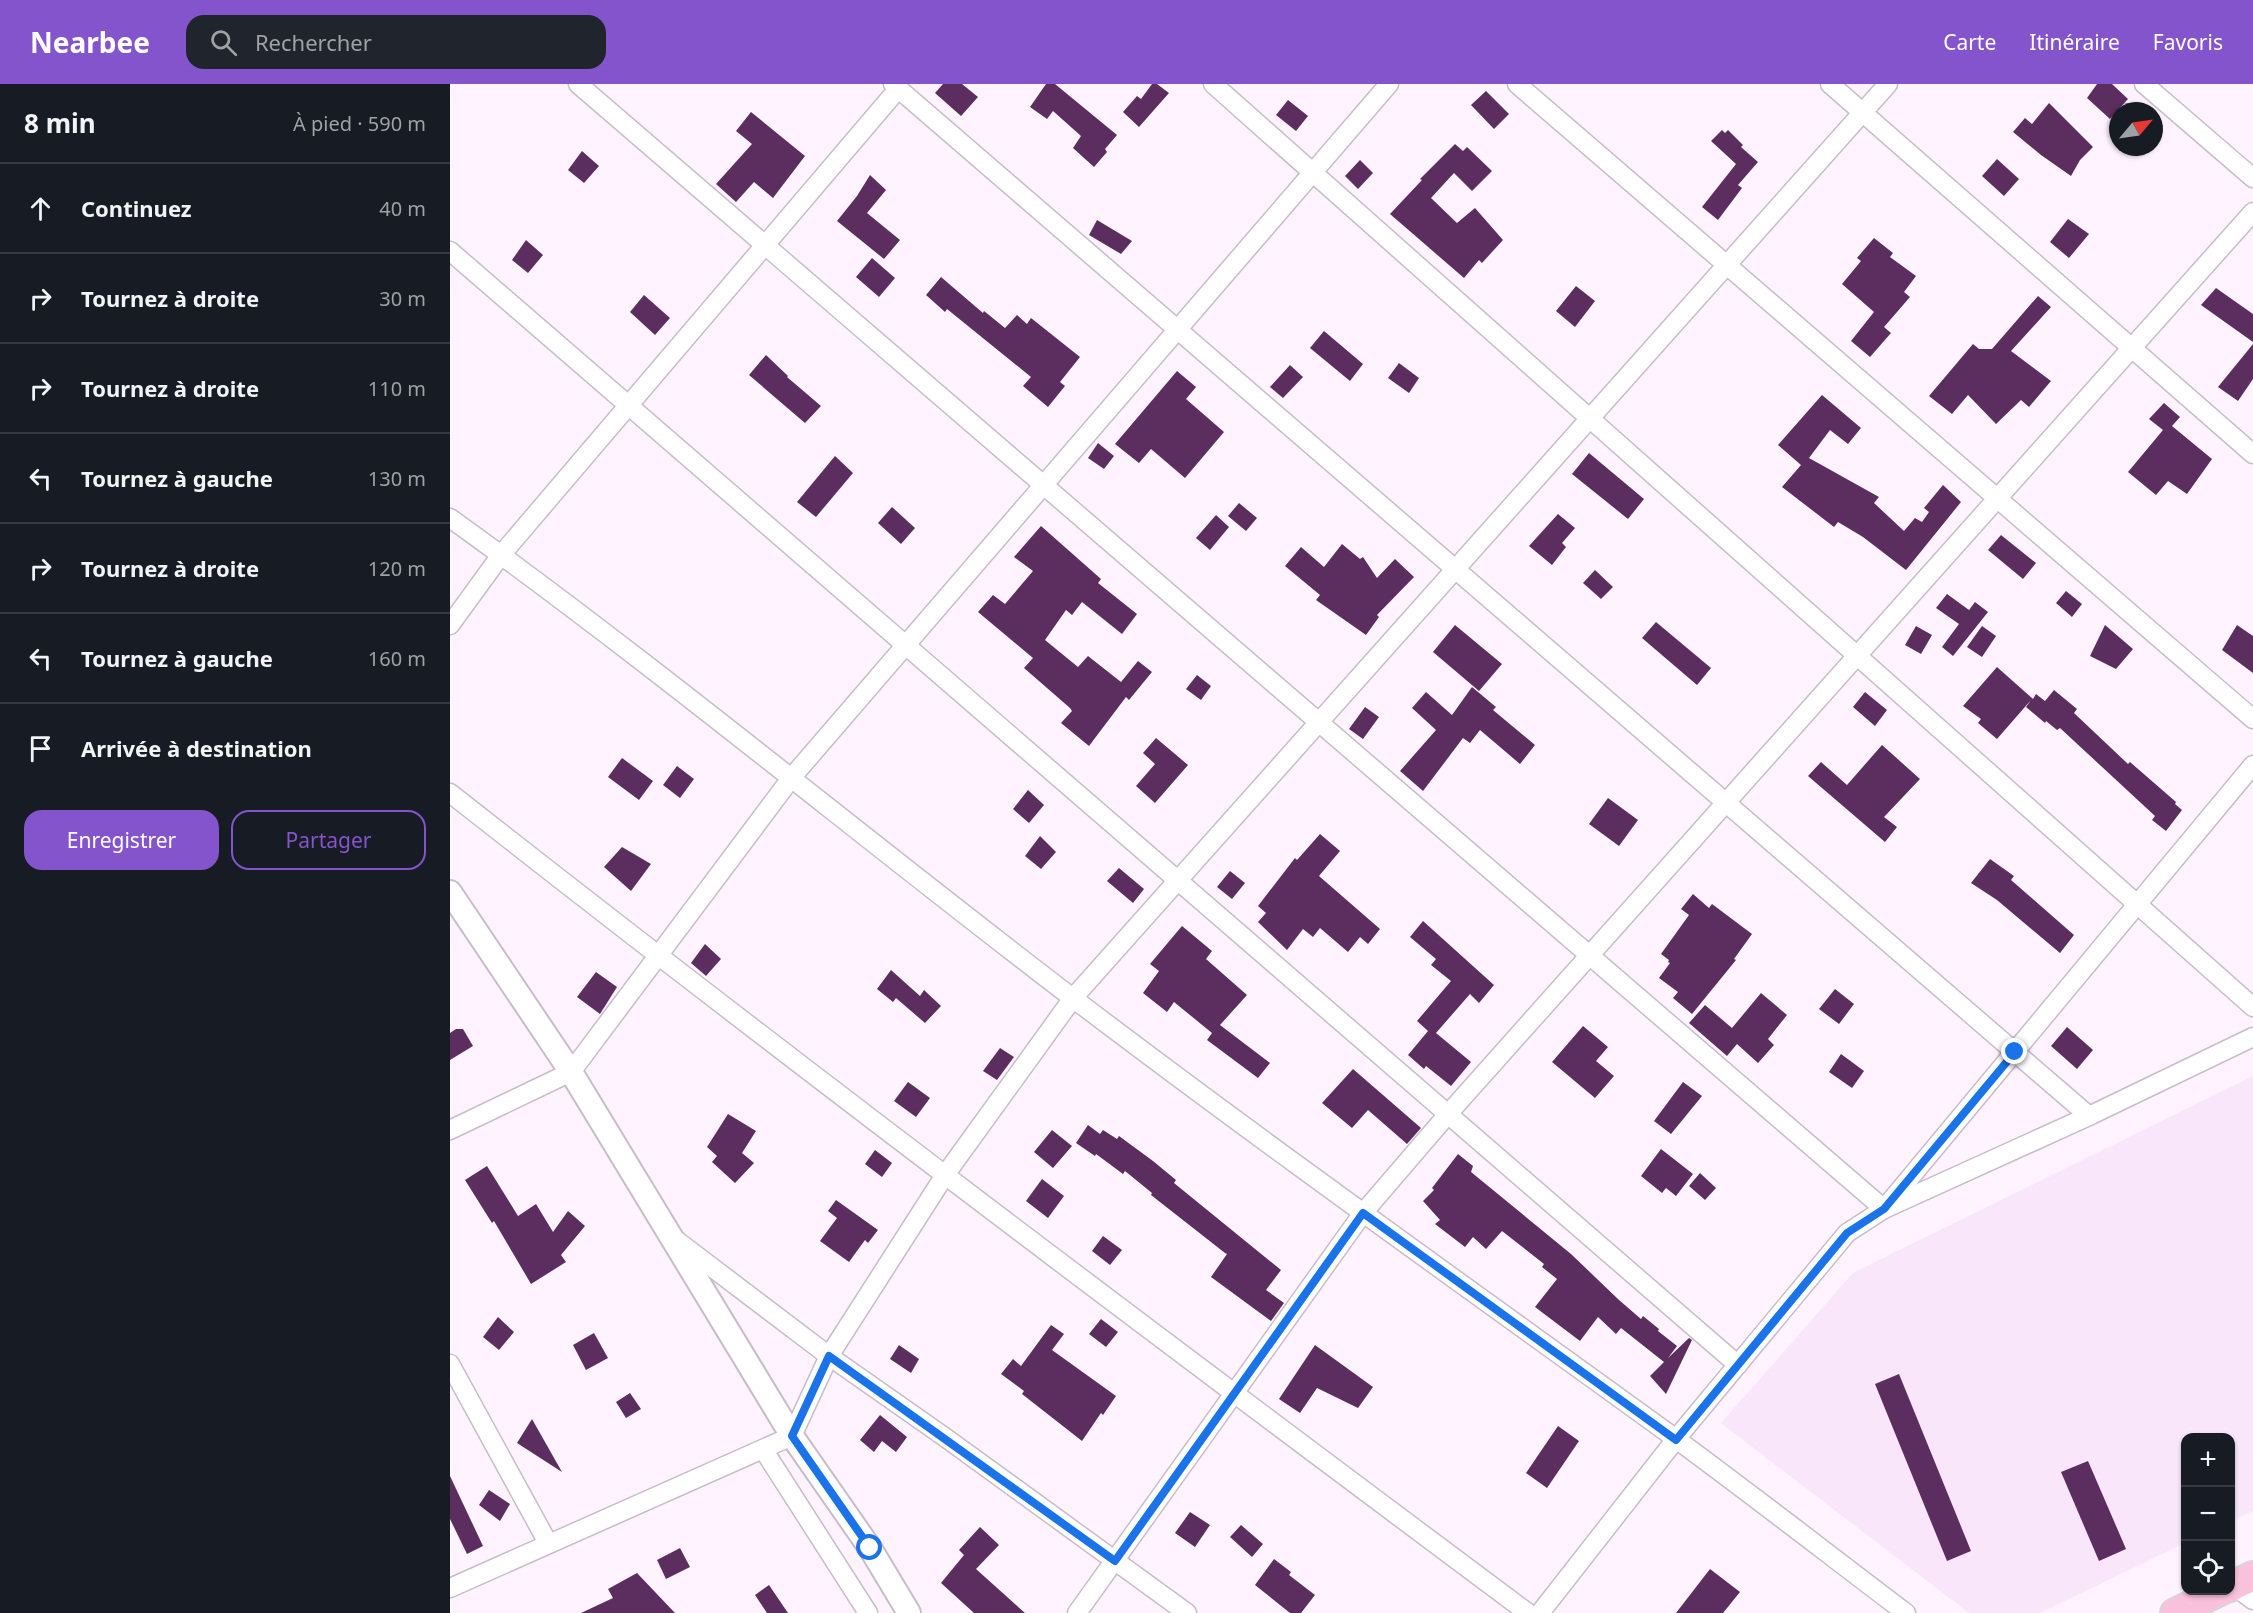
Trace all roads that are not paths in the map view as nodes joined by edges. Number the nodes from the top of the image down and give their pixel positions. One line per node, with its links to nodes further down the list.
1 (578, 84): 13 (street)
2 (1212, 84): 10 (street)
3 (1389, 84): 10 (street)
4 (1517, 84): 15 (street)
5 (1830, 84): 9 (street)
6 (1888, 84): 9 (street)
7 (2144, 84): 11 (street)
8 (896, 86): 13 (street); 16 (street)
9 (1863, 113): 15 (street); 17 (street)
10 (1312, 173): 16 (street); 19 (street)
11 (2253, 178)
12 (2253, 212): 17 (street)
13 (765, 245): 18 (street); 21 (street)
14 (450, 251): 18 (street)
15 (1727, 265): 19 (street); 22 (street)
16 (1178, 329): 21 (street); 25 (street)
17 (2132, 348): 20 (street); 22 (street)
18 (629, 406): 24 (street); 27 (street)
19 (1590, 419): 25 (street); 28 (street)
20 (2253, 454)
21 (1044, 485): 27 (street); 30 (street)
22 (1997, 498): 28 (street); 29 (street)
23 (450, 518): 24 (street)
24 (501, 555): 26 (street); 32 (street)
25 (1456, 569): 30 (street); 34 (street)
26 (450, 625)
27 (906, 645): 32 (street); 35 (street)
28 (1857, 656): 34 (street); 37 (street)
29 (2253, 719)
30 (1319, 722): 35 (street); 38 (street)
31 (2253, 765): 37 (street)
32 (792, 777): 39 (street); 40 (street)
33 (450, 793): 39 (street)
34 (1726, 802): 38 (street); 43 (street)
35 (1178, 881): 40 (street); 45 (street)
36 (450, 892): 44 (street)
37 (2137, 904): 41 (street); 43 (street)
38 (1590, 955): 45 (street); 49 (street)
39 (658, 957): 44 (street); 48 (street)
40 (1073, 998): 48 (street); 50 (street)
41 (2253, 1007)
42 (2253, 1037): 46 (street)
43 (2015, 1052): 46 (street); 49 (street)
44 (571, 1072): 47 (street); 51 (street)
45 (1448, 1114): 50 (street); 54 (street)
46 (2089, 1116): 49 (street)
47 (450, 1130)
48 (945, 1175): 52 (street); 55 (street)
49 (1884, 1209): 54 (street)
50 (1363, 1213): 55 (street); 57 (street)
51 (670, 1236): 52 (street); 56 (street)
52 (829, 1356): 56 (street); 60 (street)
53 (450, 1364): 59 (street)
54 (1738, 1365): 57 (street)
55 (1234, 1394): 60 (street); 67 (street)
56 (792, 1436): 58 (street); 64 (street)
57 (1676, 1440): 68 (street); 69 (street)
58 (763, 1449): 59 (street); 63 (street)
59 (548, 1543): 61 (street)
60 (1115, 1561): 65 (street); 66 (street)
61 (450, 1588)
62 (2238, 1588): 70 (main road)
63 (868, 1613)
64 (909, 1613)
65 (1077, 1613)
66 (1187, 1613)
67 (1528, 1613)
68 (1540, 1613)
69 (1906, 1613)
70 (2175, 1613)

